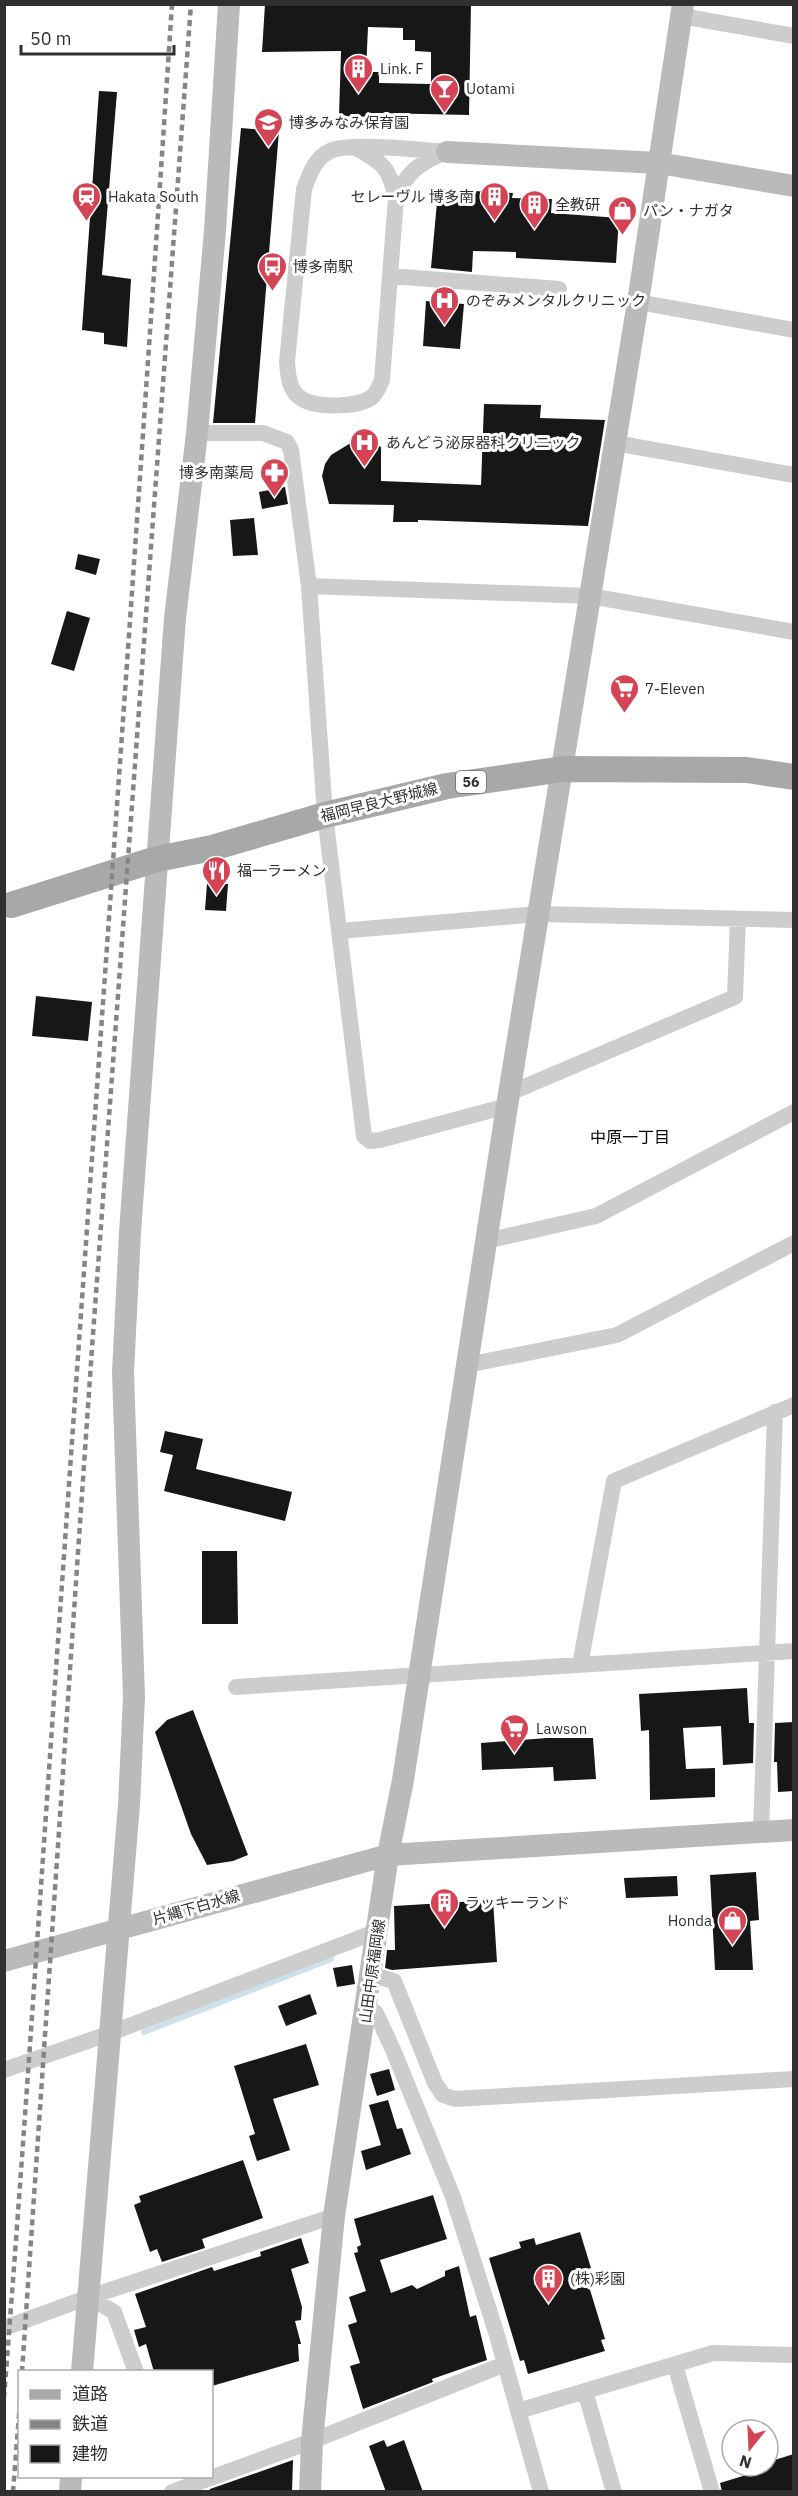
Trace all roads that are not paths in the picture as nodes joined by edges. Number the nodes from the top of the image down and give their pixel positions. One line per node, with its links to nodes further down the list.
1 (229, 4): 13 (street)
2 (682, 10): 3 (street); 6 (street, 山田中原福岡線)
3 (794, 36)
4 (356, 148): 5 (street); 8 (street); 9 (street)
5 (447, 152): 6 (street); 8 (street)
6 (659, 163): 7 (street); 11 (street, 山田中原福岡線)
7 (794, 186)
8 (396, 198): 9 (street)
9 (390, 276): 10 (street)
10 (559, 289)
11 (638, 302): 12 (street); 14 (street, 山田中原福岡線)
12 (794, 330)
13 (197, 433): 16 (street); 22 (street)
14 (615, 443): 15 (street); 17 (street, 山田中原福岡線)
15 (794, 475)
16 (309, 586): 17 (street); 21 (street)
17 (590, 596): 18 (street); 19 (street, 山田中原福岡線)
18 (794, 632)
19 (563, 769): 20 (main road, 福岡早良大野城線 / 56); 21 (main road, 福岡早良大野城線 / 56); 24 (street, 山田中原福岡線)
20 (794, 777)
21 (325, 815): 22 (main road, 福岡早良大野城線 / 56); 27 (street)
22 (156, 859): 23 (main road, 福岡早良大野城線 / 56); 43 (street)
23 (11, 905)
24 (539, 914): 25 (street); 27 (street); 28 (street, 山田中原福岡線)
25 (738, 919): 26 (street); 28 (street)
26 (794, 920)
27 (339, 931): 28 (street)
28 (509, 1099): 30 (street, 山田中原福岡線)
29 (794, 1112): 30 (street)
30 (486, 1241): 32 (street, 山田中原福岡線)
31 (794, 1243): 32 (street)
32 (467, 1365): 38 (street, 山田中原福岡線)
33 (794, 1405): 34 (street)
34 (775, 1412): 36 (street); 37 (street)
35 (794, 1651): 36 (street)
36 (768, 1653): 37 (street); 41 (street)
37 (580, 1665): 38 (street)
38 (420, 1675): 39 (street); 42 (street, 山田中原福岡線)
39 (236, 1687)
40 (794, 1830): 41 (street)
41 (761, 1833): 42 (street)
42 (388, 1855): 43 (street, 片縄下白水線); 44 (street, 山田中原福岡線)
43 (118, 1929): 45 (street, 片縄下白水線); 48 (street)
44 (378, 1931): 46 (street, 山田中原福岡線); 48 (street)
45 (4, 1961)
46 (372, 1975): 47 (street, 山田中原福岡線); 50 (street)
47 (367, 2007): 51 (street, 山田中原福岡線); 55 (street)
48 (108, 2034): 49 (street); 52 (street)
49 (4, 2070)
50 (794, 2079)
51 (334, 2216): 52 (street); 61 (street, 山田中原福岡線)
52 (89, 2297): 53 (street); 57 (street); 58 (street)
53 (4, 2328)
54 (794, 2355): 56 (street)
55 (505, 2364): 60 (street); 61 (street)
56 (675, 2365): 59 (street); 68 (street)
57 (82, 2370)
58 (135, 2370)
59 (585, 2391): 60 (street); 67 (street)
60 (518, 2411): 66 (street)
61 (312, 2441): 62 (street); 65 (street, 山田中原福岡線)
62 (213, 2474)
63 (203, 2478): 64 (street)
64 (176, 2487)
65 (310, 2492)
66 (541, 2492)
67 (614, 2492)
68 (712, 2492)

